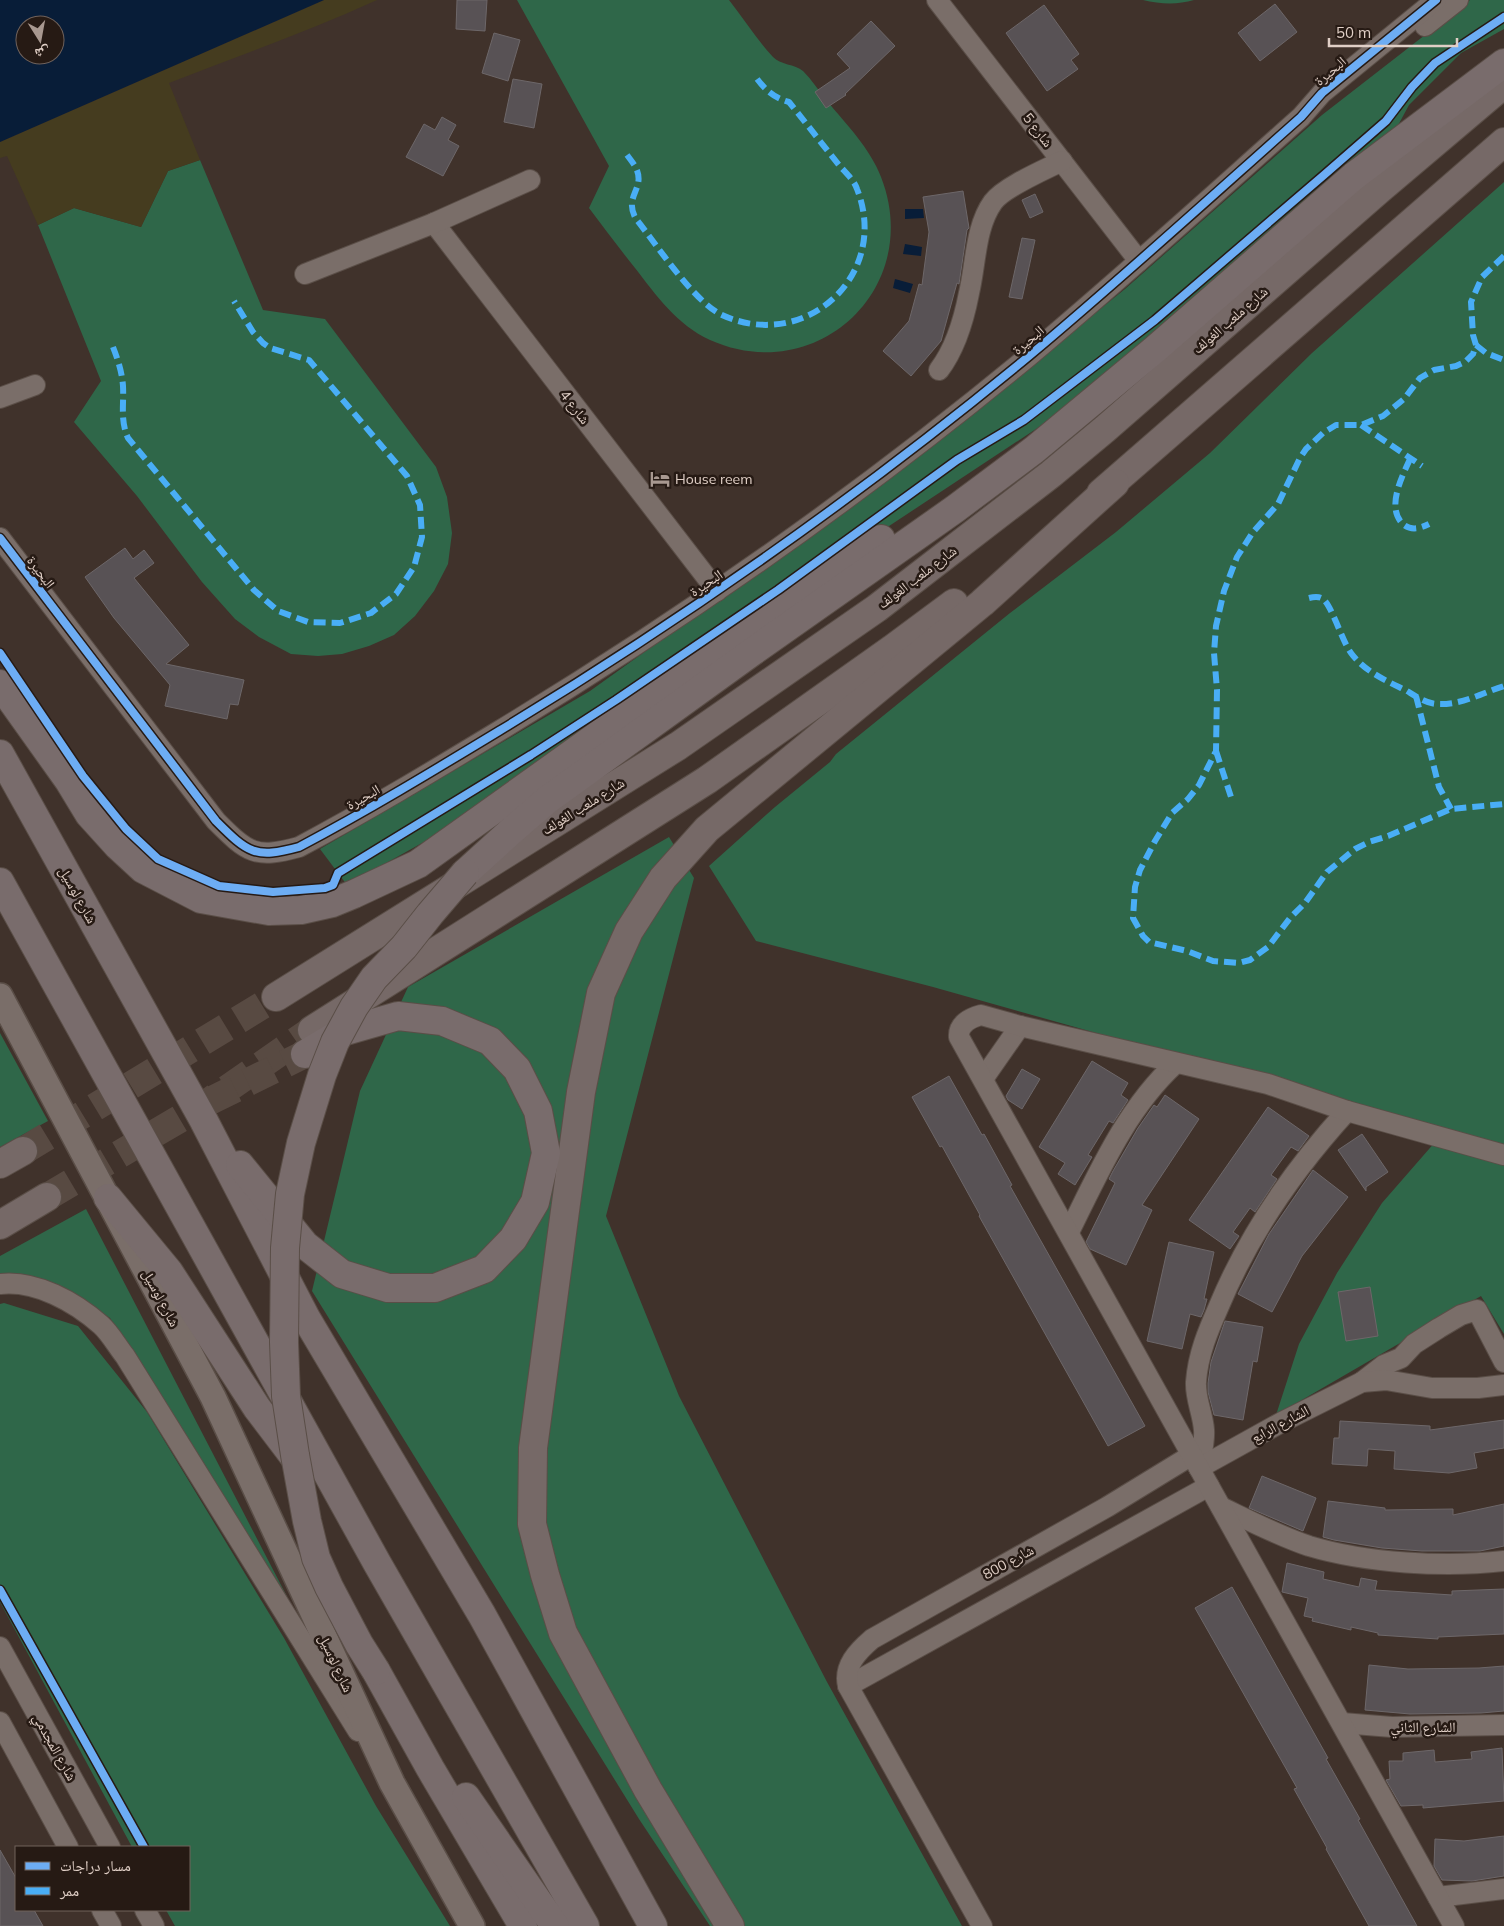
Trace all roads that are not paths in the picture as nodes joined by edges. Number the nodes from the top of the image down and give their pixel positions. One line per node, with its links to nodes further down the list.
1 (938, 0): 8 (street, شارع 5)
2 (1436, 0): 6 (street, البحيرة)
3 (1458, 0): 6 (street, البحيرة)
4 (1504, 63): 16 (highway)
5 (1504, 84): 24 (main road, شارع ملعب الغولف)
6 (1301, 117): 11 (street, البحيرة)
7 (1504, 142): 17 (main road)
8 (1062, 161): 11 (street, شارع 5); 13 (street)
9 (530, 180): 10 (street)
10 (434, 223): 12 (street); 19 (street, شارع 4)
11 (1139, 261): 19 (street, البحيرة)
12 (305, 274)
13 (939, 370)
14 (35, 385): 15 (street)
15 (0, 398)
16 (1034, 450): 20 (highway); 50 (highway, bridge)
17 (1115, 483): 26 (main road); 71 (main road)
18 (0, 538): 19 (street, البحيرة)
19 (717, 591)
20 (0, 684)
21 (0, 754): 30 (highway, شارع لوسيل)
22 (0, 882): 48 (highway)
23 (0, 996): 35 (street, شارع لوسيل)
24 (276, 998)
25 (1020, 1026): 27 (street); 28 (street); 28 (street)
26 (308, 1042): 30 (highway)
27 (1175, 1064): 29 (street); 37 (street)
28 (983, 1079): 37 (street)
29 (1347, 1111): 32 (street); 42 (street)
30 (204, 1122): 58 (highway, شارع لوسيل)
31 (23, 1151): 33 (main road)
32 (1504, 1155)
33 (0, 1164)
34 (47, 1196): 36 (main road)
35 (108, 1198): 48 (highway); 55 (street, شارع لوسيل)
36 (0, 1225)
37 (1069, 1232): 42 (street)
38 (0, 1284): 55 (street, شارع لوسيل)
39 (1504, 1362): 40 (street, الشارع الرابع)
40 (1362, 1382): 41 (street, الشارع الرابع); 42 (street, الشارع الرابع)
41 (1504, 1385)
42 (1196, 1461): 43 (street); 44 (street, شارع 800)
43 (1209, 1486): 45 (street); 46 (street)
44 (1106, 1507): 46 (street); 51 (street, شارع 800)
45 (1221, 1507): 47 (street); 53 (street)
46 (1122, 1534): 51 (street)
47 (1504, 1561)
48 (377, 1563): 68 (highway)
49 (0, 1647): 57 (street, شارع المجدمي)
50 (382, 1681): 66 (highway); 67 (highway)
51 (848, 1686): 72 (street)
52 (0, 1722): 56 (street)
53 (1342, 1723): 54 (street, الشارع الثاني); 60 (street)
54 (1504, 1725)
55 (392, 1783): 65 (street)
56 (67, 1846)
57 (109, 1846)
58 (620, 1867): 69 (highway, شارع لوسيل); 70 (highway)
59 (1504, 1889): 60 (street)
60 (1438, 1897): 73 (street)
61 (103, 1911): 63 (street)
62 (146, 1911): 64 (street)
63 (111, 1926)
64 (154, 1926)
65 (472, 1926)
66 (523, 1926)
67 (555, 1926)
68 (585, 1926)
69 (654, 1926)
70 (672, 1926)
71 (730, 1926)
72 (982, 1926)
73 (1454, 1926)

